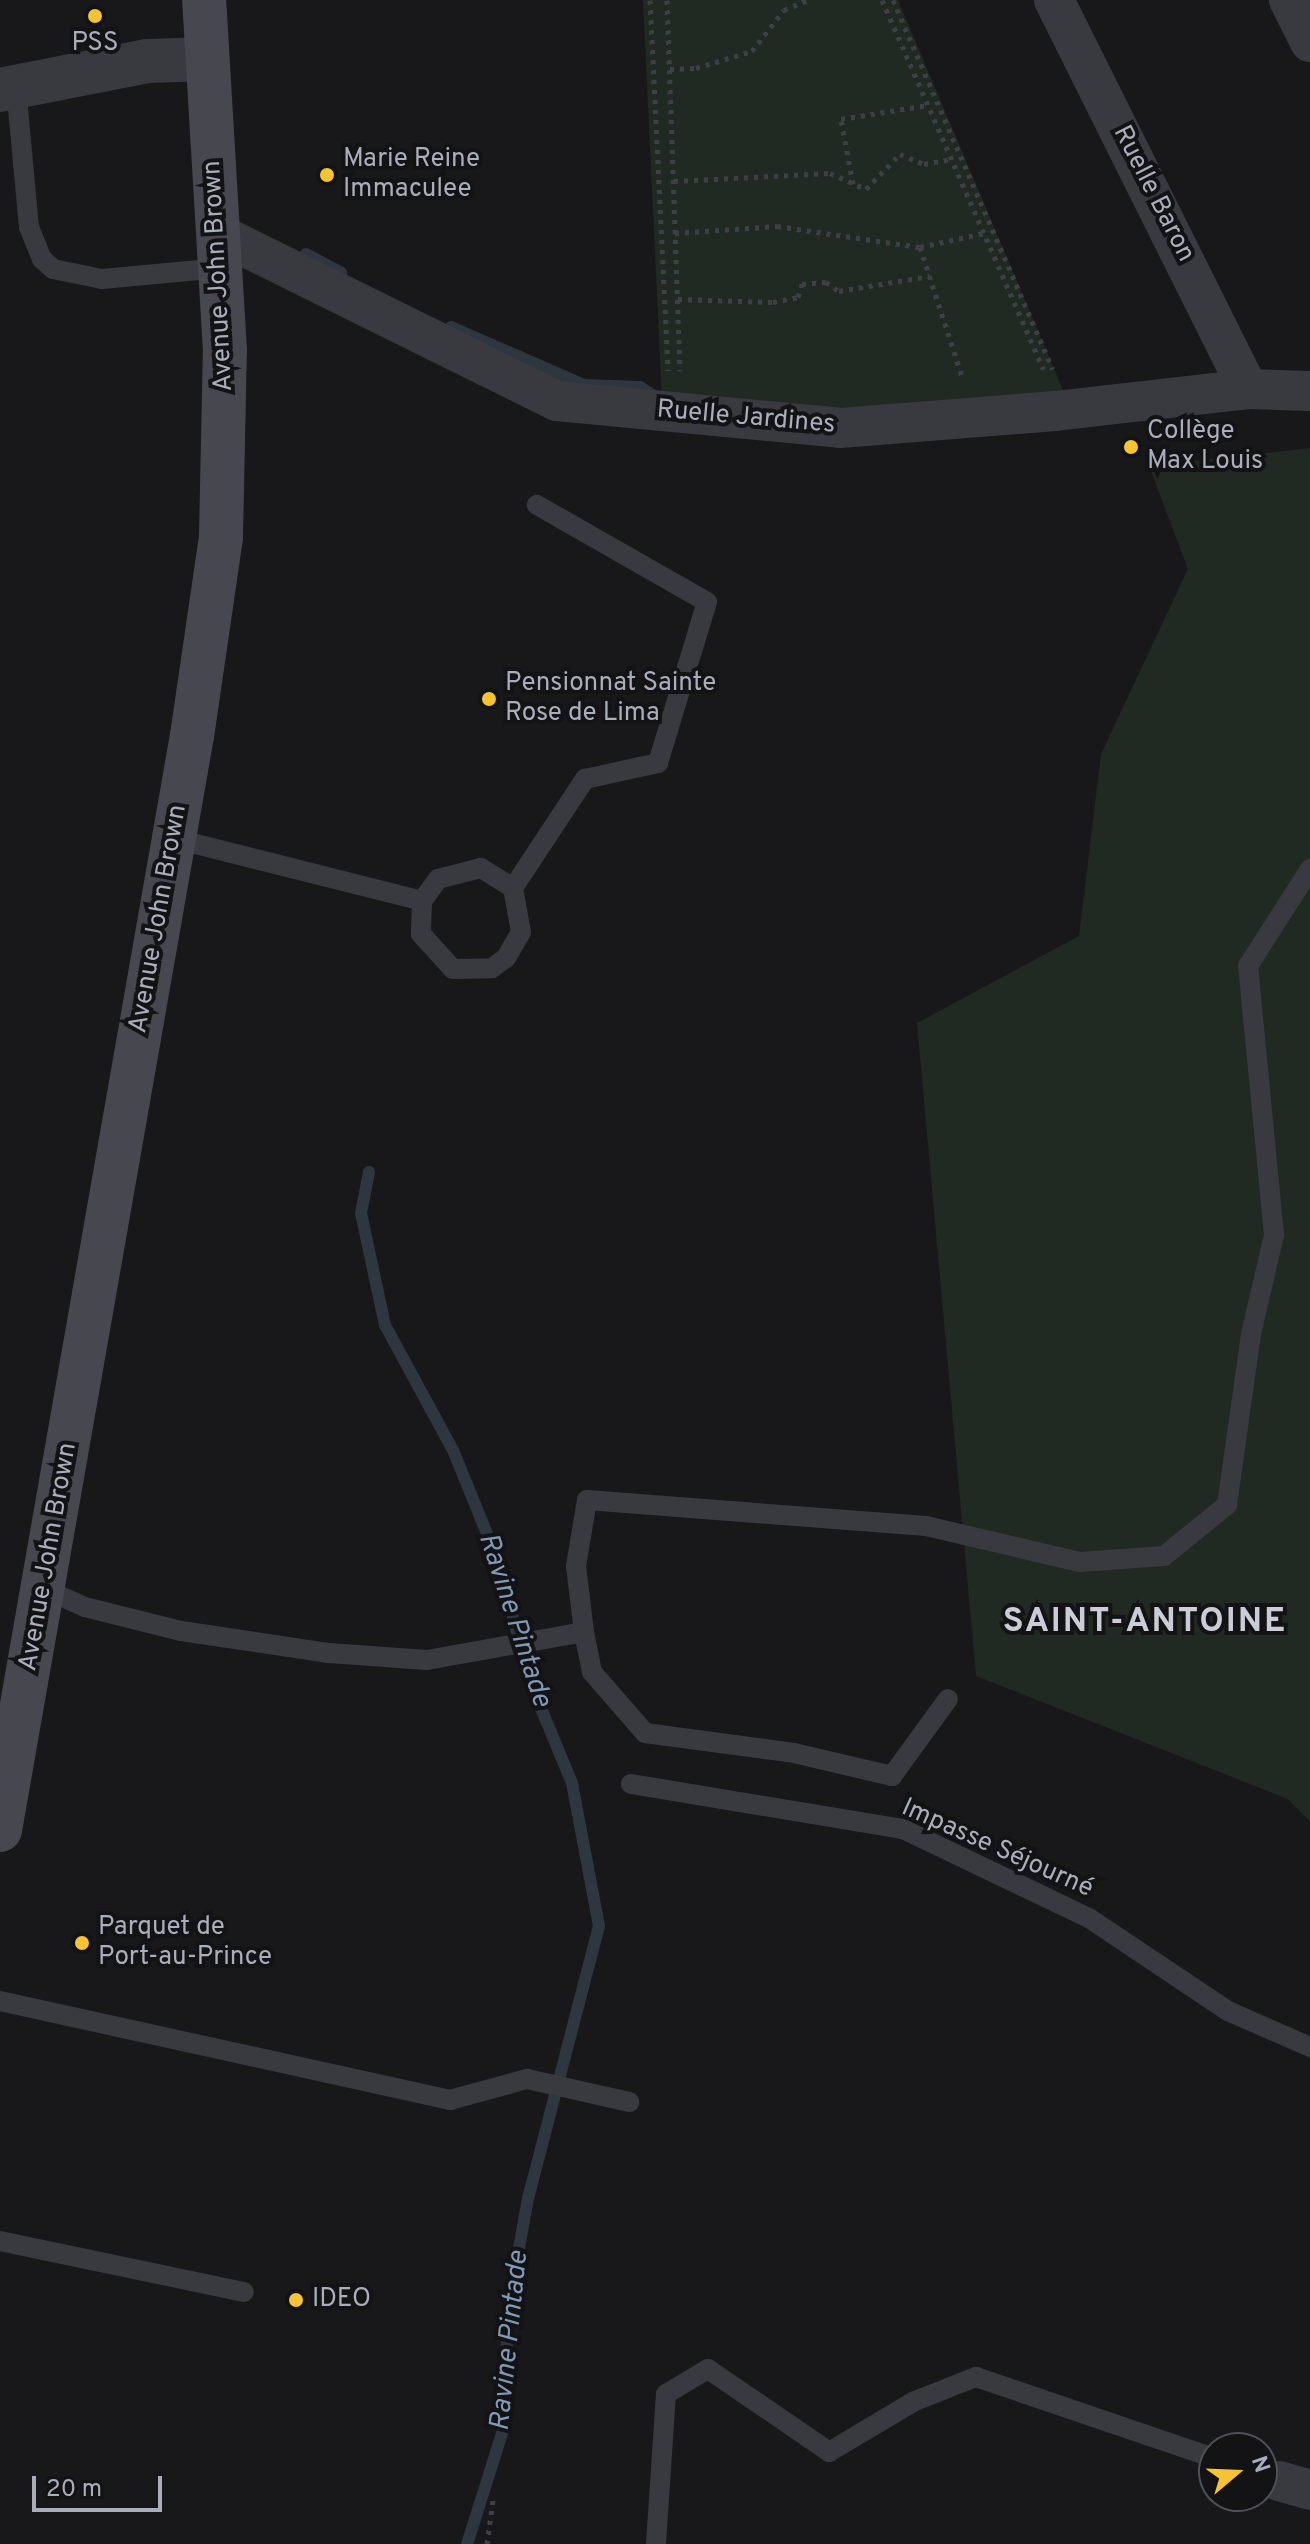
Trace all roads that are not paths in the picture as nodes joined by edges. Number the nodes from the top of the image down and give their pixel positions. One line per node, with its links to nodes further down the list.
1 (204, 0): 5 (main road, Avenue John Brown)
2 (1054, 0): 8 (street, Ruelle Baron)
3 (1289, 0): 4 (street)
4 (1310, 42)
5 (206, 59): 6 (street); 7 (main road, Avenue John Brown)
6 (8, 89): 7 (lane)
7 (220, 251): 8 (street, Ruelle Jardines); 11 (main road, Avenue John Brown)
8 (1248, 389): 9 (street, Ruelle Jardines)
9 (1310, 391)
10 (537, 505): 13 (lane)
11 (172, 838): 14 (lane); 15 (main road, Avenue John Brown)
12 (1310, 869): 16 (lane)
13 (513, 888): 14 (lane); 14 (lane)
14 (422, 901)
15 (45, 1589): 16 (lane); 19 (main road, Avenue John Brown)
16 (584, 1632): 17 (lane)
17 (948, 1699)
18 (631, 1784): 21 (lane, Impasse Séjourné)
19 (0, 1829)
20 (0, 2001): 22 (lane)
21 (1310, 2047)
22 (629, 2102)
23 (0, 2241): 24 (lane)
24 (244, 2292)
25 (1198, 2453): 26 (lane)
26 (656, 2544)

